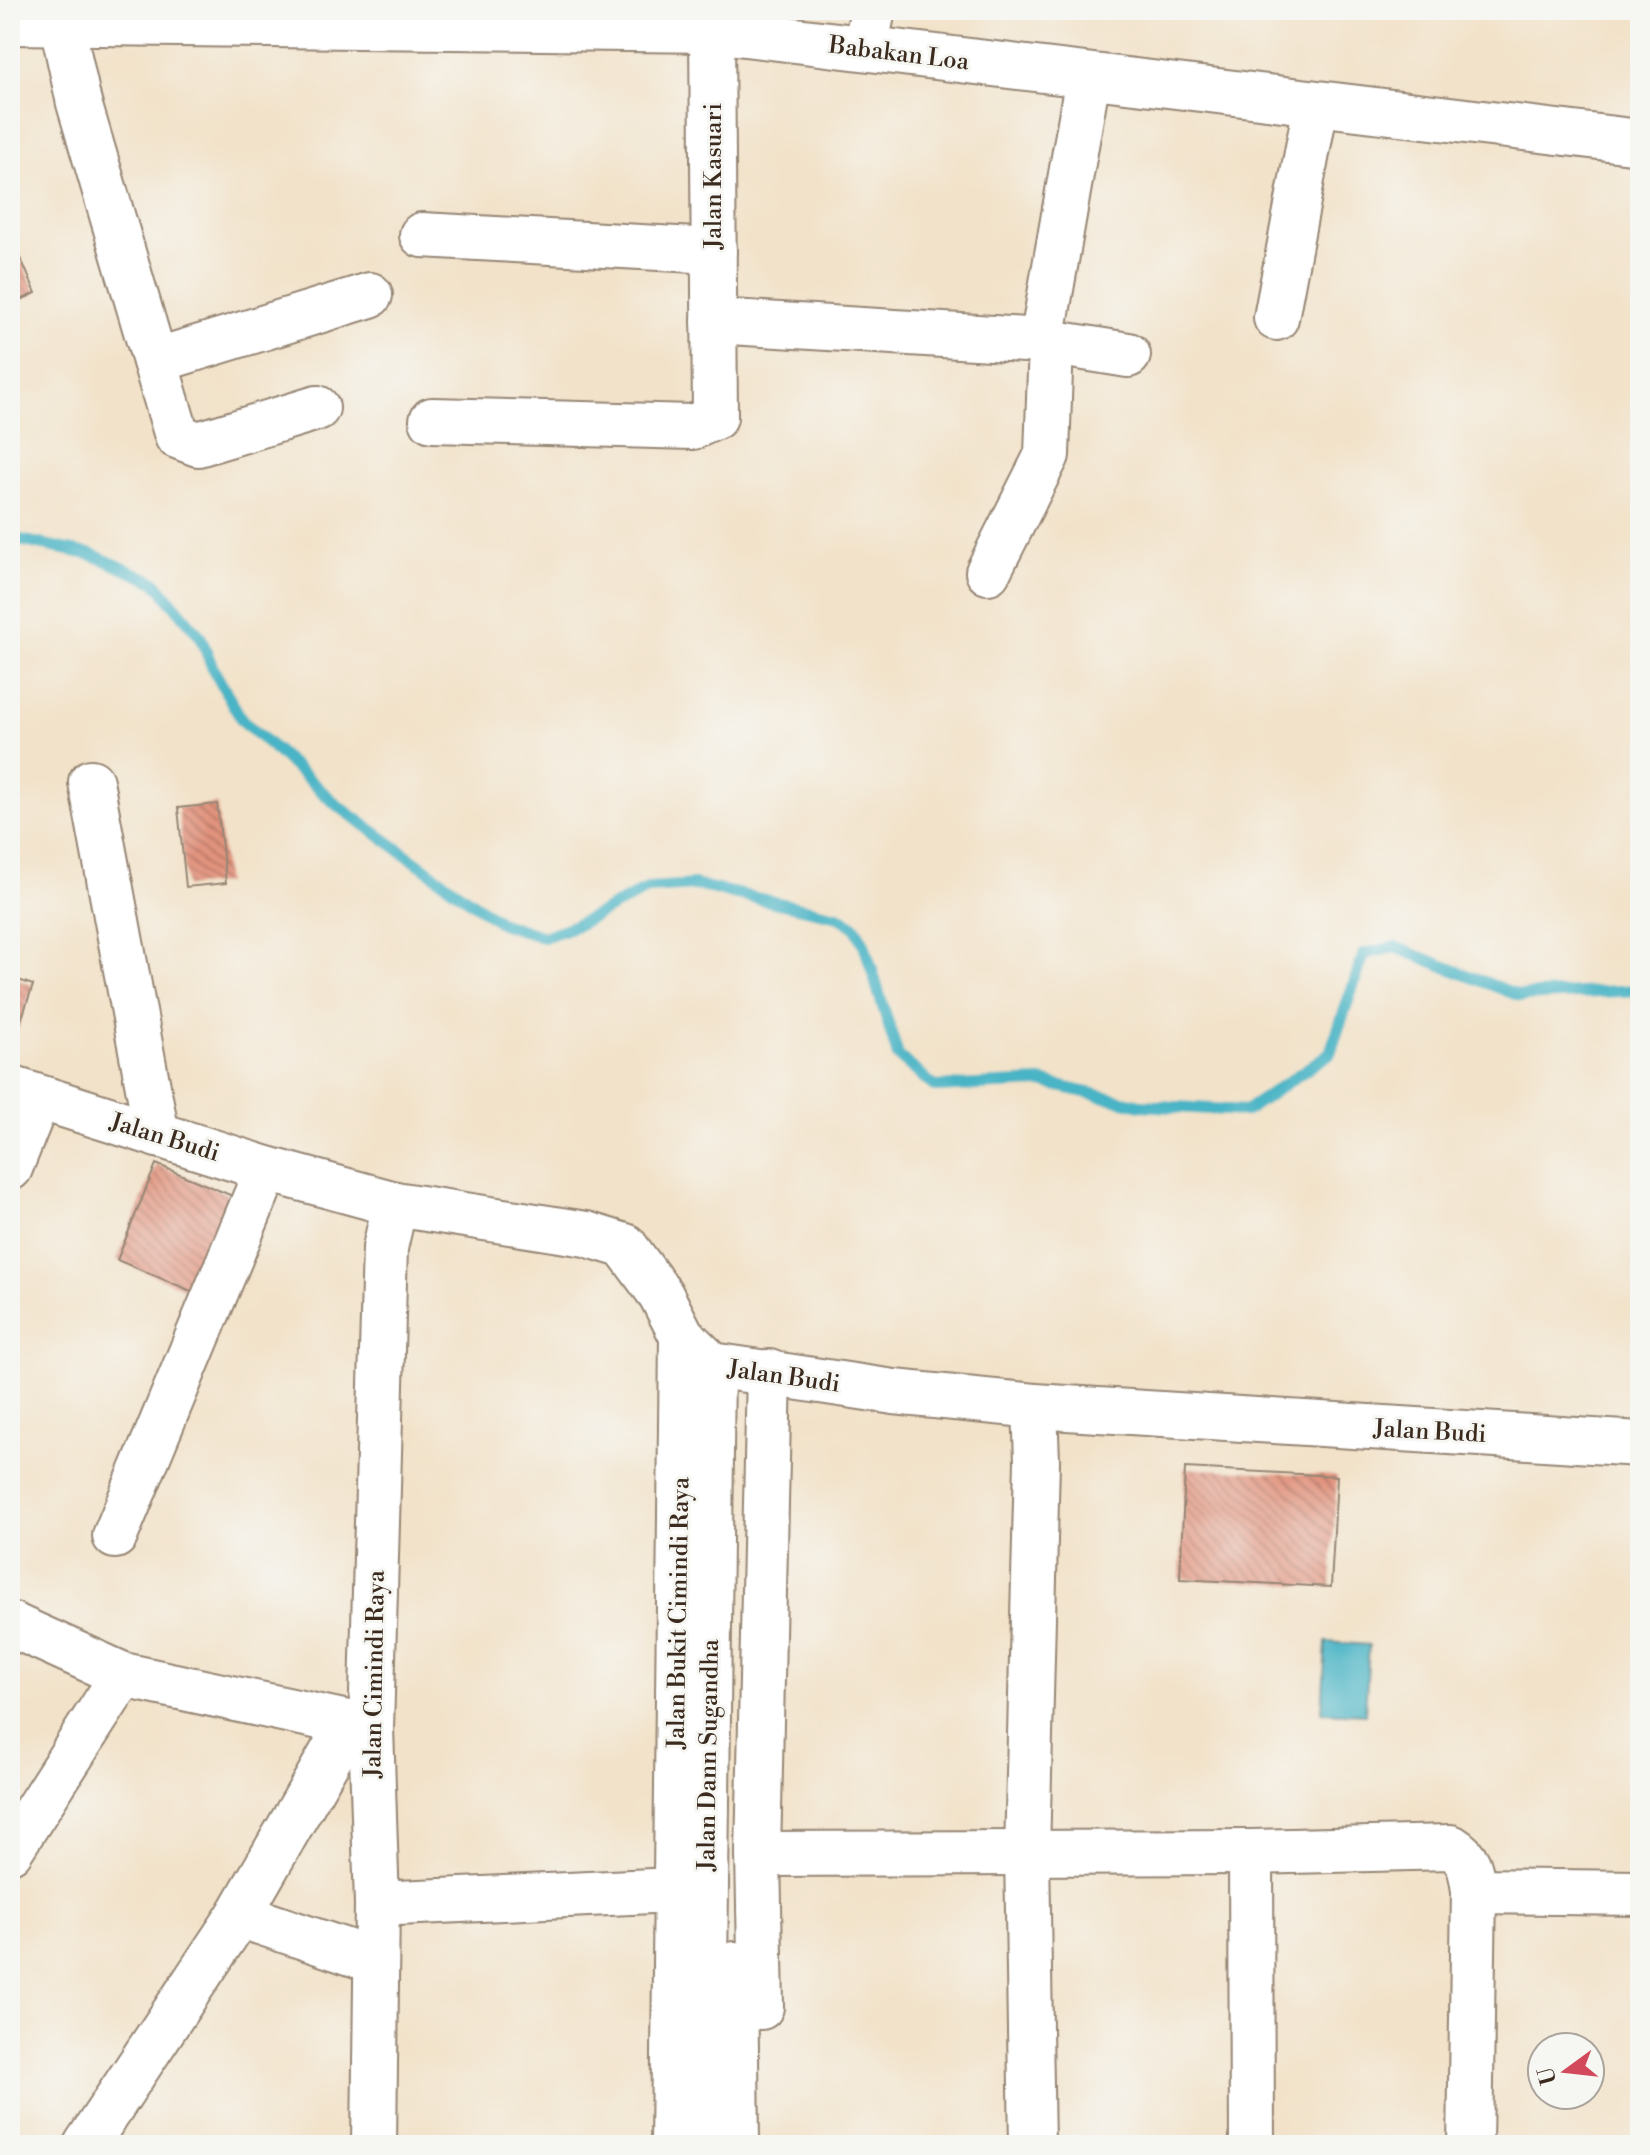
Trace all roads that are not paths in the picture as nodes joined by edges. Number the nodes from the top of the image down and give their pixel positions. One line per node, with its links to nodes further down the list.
1 (64, 17): 2 (street, Babakan Loa); 3 (street, Babakan Loa); 16 (street)
2 (481, 18): 5 (street, Babakan Loa)
3 (10, 22)
4 (869, 29): 5 (street, Babakan Loa); 6 (street, Babakan Loa)
5 (712, 30): 10 (street, Jalan Kasuari)
6 (1088, 77): 7 (street, Babakan Loa); 14 (street)
7 (1316, 105): 8 (street, Babakan Loa); 12 (street)
8 (1640, 142)
9 (422, 235): 10 (street)
10 (714, 251): 13 (street, Jalan Kasuari)
11 (370, 295): 16 (street)
12 (1276, 318)
13 (714, 321): 14 (street); 18 (street, Jalan Kasuari)
14 (1047, 342): 15 (street); 19 (street)
15 (1128, 355)
16 (155, 361): 17 (street)
17 (317, 408)
18 (432, 420)
19 (988, 572)
20 (91, 782): 22 (street)
21 (24, 1093): 22 (street, Jalan Budi); 23 (street)
22 (157, 1135): 24 (street, Jalan Budi)
23 (10, 1168)
24 (267, 1169): 25 (street, Jalan Budi); 29 (street)
25 (395, 1204): 26 (street, Jalan Budi); 32 (street, Jalan Cimindi Raya)
26 (726, 1361): 27 (street, Jalan Budi); 36 (street); 37 (street, Jalan Bukit Cimindi Raya); 46 (street, Jalan Dann Sugandha); 47 (street, Jalan Dann Sugandha)
27 (1035, 1406): 28 (street, Jalan Budi); 35 (street)
28 (1640, 1444)
29 (115, 1536)
30 (10, 1624): 31 (street)
31 (123, 1675): 32 (street); 33 (street)
32 (360, 1726): 40 (street, Jalan Cimindi Raya); 41 (street)
33 (10, 1851)
34 (1251, 1852): 35 (street); 38 (street); 50 (street)
35 (1027, 1853): 36 (street); 49 (street)
36 (758, 1854): 48 (street)
37 (673, 1890): 40 (street); 45 (street, Jalan Bukit Cimindi Raya)
38 (1474, 1891): 39 (street); 51 (street)
39 (1640, 1893)
40 (377, 1904): 42 (street, Jalan Cimindi Raya)
41 (239, 1915): 42 (street); 43 (street)
42 (375, 1961): 44 (street, Jalan Cimindi Raya)
43 (86, 2145)
44 (374, 2145)
45 (673, 2145)
46 (703, 2145)
47 (737, 2145)
48 (763, 2145)
49 (1032, 2145)
50 (1252, 2145)
51 (1470, 2145)

